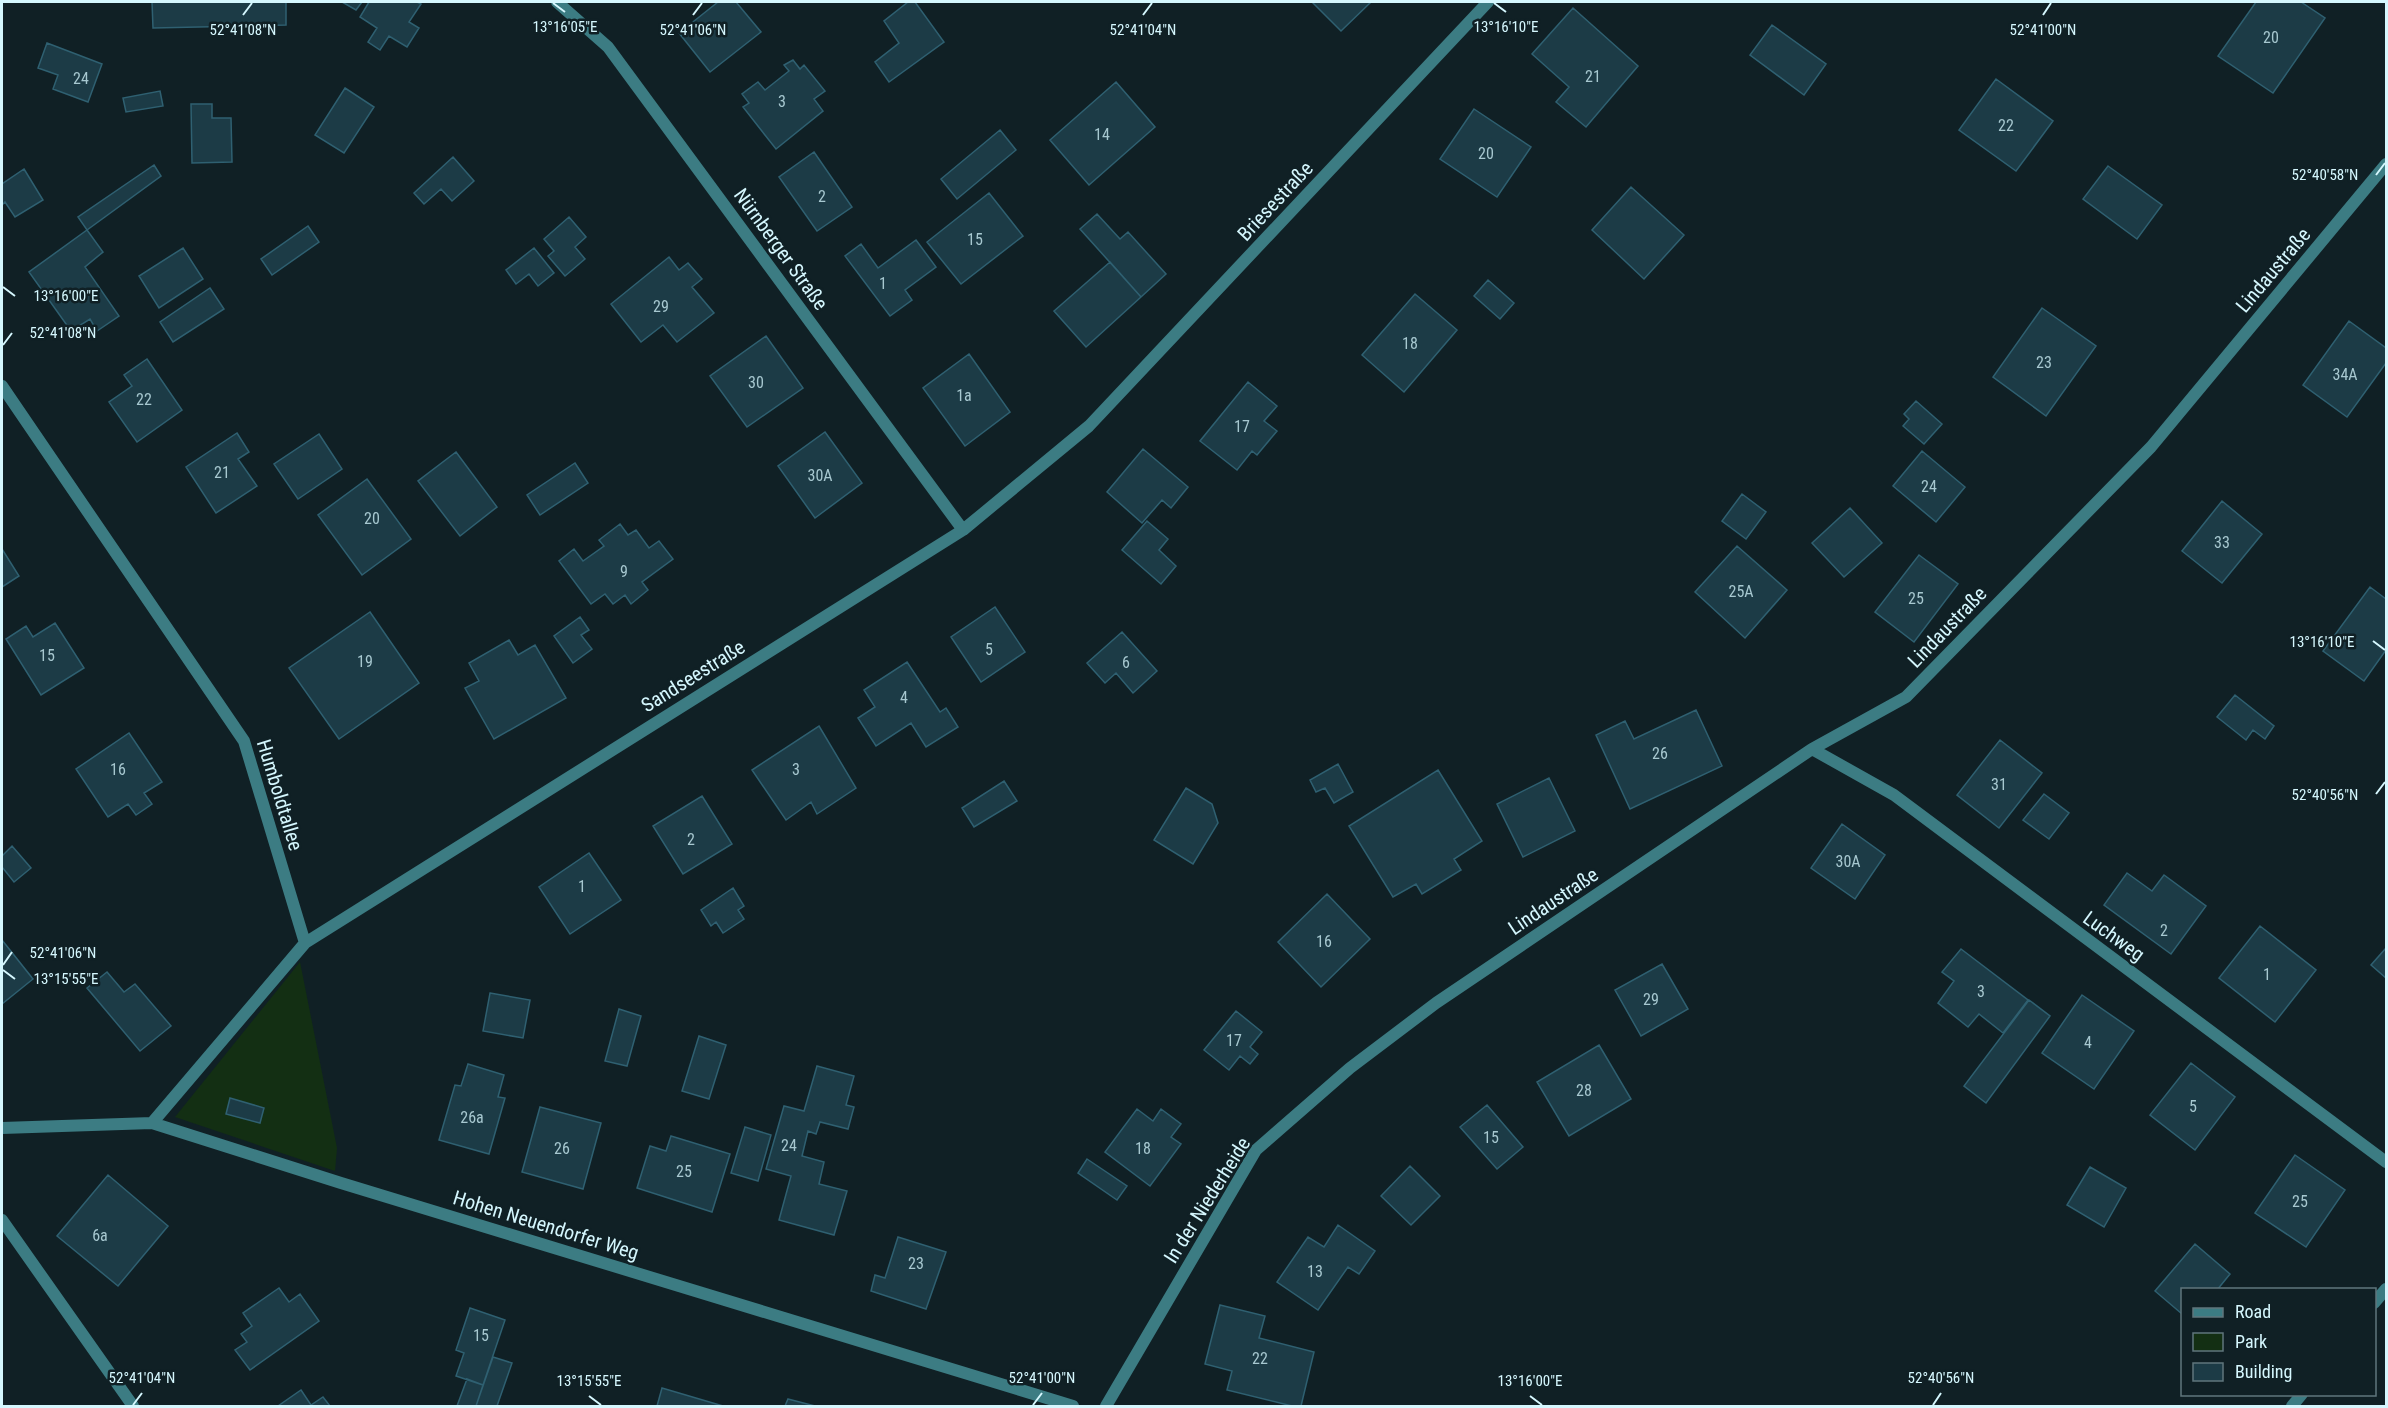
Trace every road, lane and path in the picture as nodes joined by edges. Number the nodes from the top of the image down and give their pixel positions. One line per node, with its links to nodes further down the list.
1 (557, 2): 6 (street, Nürnberger Straße)
2 (1488, 2): 5 (street, Briesestraße)
3 (2386, 164): 7 (street, Lindaustraße)
4 (2, 386): 8 (street, Humboldtallee)
5 (1089, 426): 6 (street, Sandseestraße)
6 (963, 530): 8 (street, Sandseestraße)
7 (1812, 748): 9 (street, Lindaustraße); 12 (street, Luchweg)
8 (305, 943): 10 (street)
9 (1436, 1003): 18 (street, In der Niederheide)
10 (152, 1122): 11 (street, Hohen Neuendorfer Weg); 17 (street, Hohen Neuendorfer Weg)
11 (2, 1128)
12 (2386, 1162)
13 (2, 1220): 16 (street)
14 (2386, 1288): 15 (street)
15 (2376, 1301)
16 (133, 1407)
17 (1073, 1407)
18 (1106, 1407)

